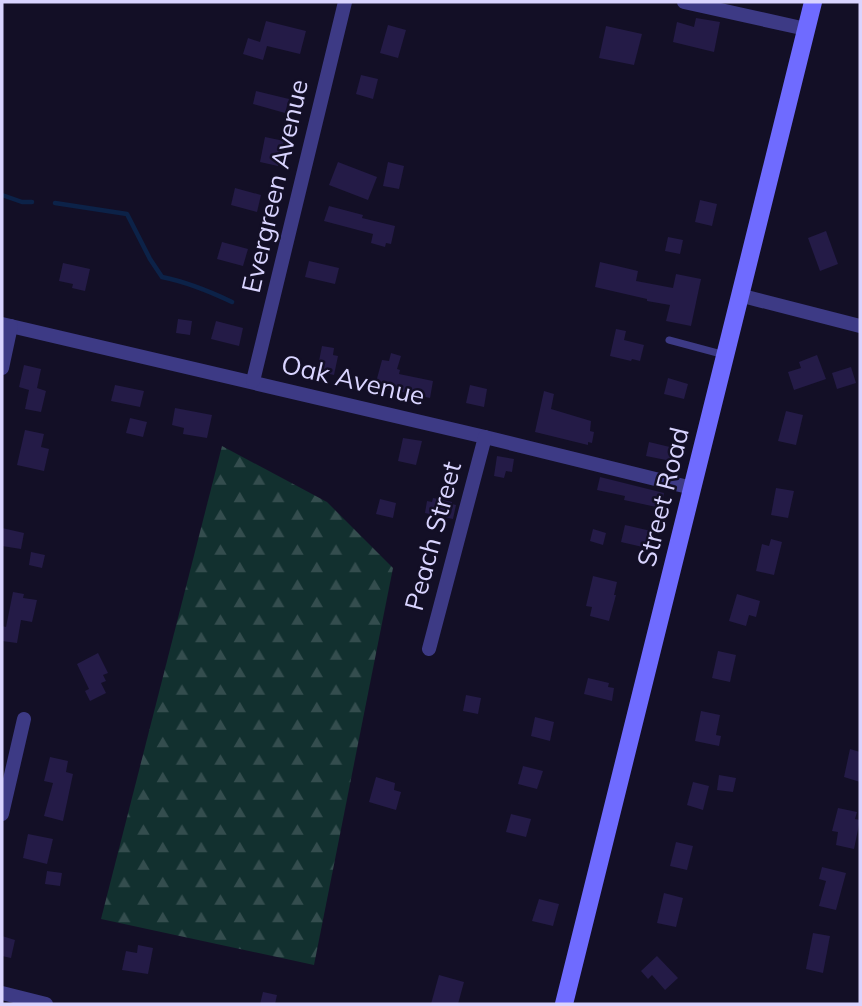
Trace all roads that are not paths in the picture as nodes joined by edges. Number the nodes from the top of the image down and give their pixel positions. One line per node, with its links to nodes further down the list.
1 (345, 2): 11 (street, Evergreen Avenue)
2 (684, 2): 4 (street)
3 (813, 2): 4 (main road, Street Road)
4 (806, 29): 5 (main road, Street Road)
5 (739, 295): 7 (street); 9 (main road, Street Road)
6 (7, 325): 10 (street); 11 (street, Oak Avenue)
7 (860, 326)
8 (669, 340): 9 (lane)
9 (724, 355): 13 (main road, Street Road)
10 (2, 368)
11 (253, 382): 12 (street, Oak Avenue)
12 (485, 437): 13 (street, Oak Avenue); 14 (street, Peach Street)
13 (692, 488): 19 (main road, Street Road)
14 (429, 649)
15 (24, 719): 16 (street)
16 (2, 814)
17 (2, 993): 18 (street)
18 (46, 1004)
19 (564, 1004)

